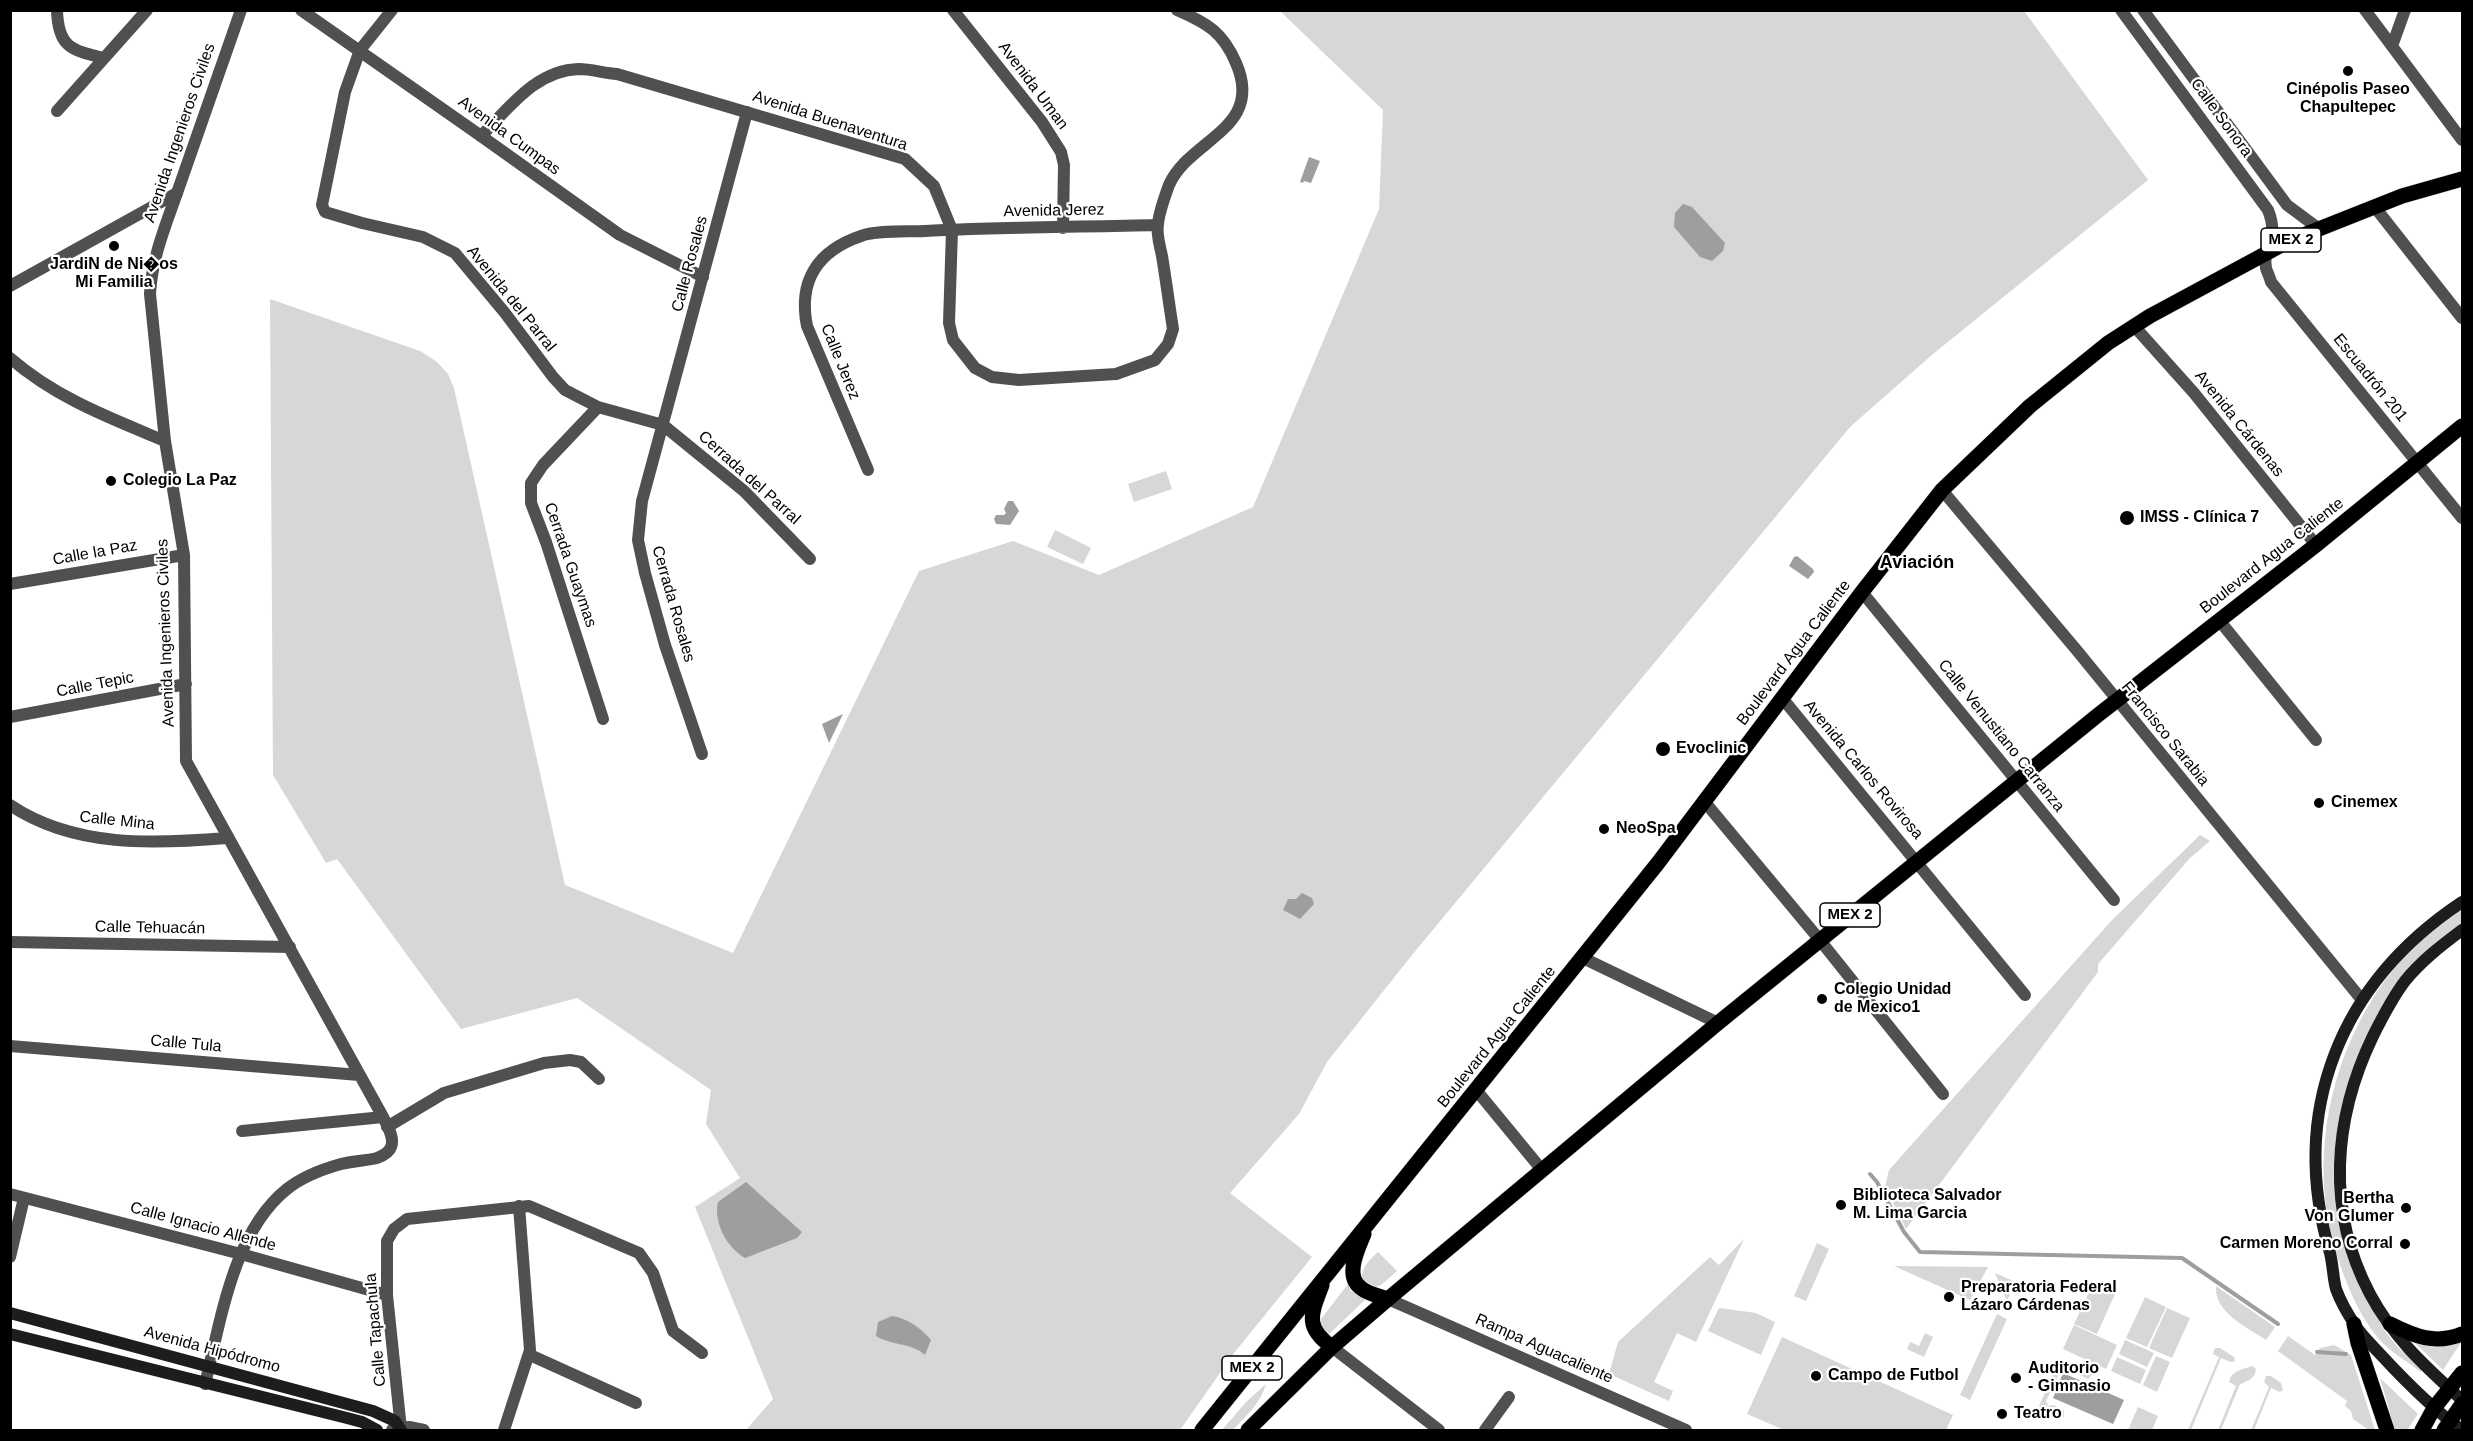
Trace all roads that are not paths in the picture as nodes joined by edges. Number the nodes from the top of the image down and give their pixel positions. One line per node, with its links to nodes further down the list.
1 (57, 10): 14 (street)
2 (147, 10): 14 (street)
3 (241, 10): 20 (street, Avenida Ingenieros Civiles)
4 (301, 10): 13 (street, Avenida Cumpas)
5 (392, 10): 13 (street, Avenida del Parral)
6 (952, 10): 23 (street, Avenida Uman)
7 (1177, 10): 22 (street, Avenida Buenaventura)
8 (2121, 10): 26 (street, Calle Sonora)
9 (2143, 10): 24 (street, Calle Sonora)
10 (2365, 10): 12 (street)
11 (2405, 10): 12 (street)
12 (2392, 46): 18 (street)
13 (360, 50): 17 (street, Avenida Cumpas); 32 (street, Avenida del Parral)
14 (103, 58): 15 (street)
15 (57, 111)
16 (747, 112): 17 (street, Avenida Buenaventura); 25 (street, Avenida Buenaventura); 27 (street, Calle Rosales)
17 (481, 136): 27 (street, Avenida Cumpas)
18 (2463, 140)
19 (2463, 179): 21 (main road, Boulevard Agua Caliente / MEX 2)
20 (177, 193): 28 (street); 35 (street, Avenida Ingenieros Civiles)
21 (2374, 206): 24 (main road, Boulevard Agua Caliente / MEX 2); 29 (street)
22 (1157, 225): 23 (street, Avenida Jerez); 25 (street, Avenida Buenaventura)
23 (1064, 228): 25 (street, Avenida Jerez)
24 (2318, 228): 26 (main road, Boulevard Agua Caliente / MEX 2)
25 (952, 230): 37 (street, Calle Jerez)
26 (2267, 252): 30 (main road, Boulevard Agua Caliente / MEX 2); 36 (street, Escuadrón 201)
27 (704, 277): 33 (street, Calle Rosales)
28 (10, 286)
29 (2463, 318)
30 (2134, 326): 38 (main road, Boulevard Agua Caliente / MEX 2); 40 (street, Avenida Cárdenas)
31 (10, 358): 35 (street)
32 (598, 407): 33 (street, Avenida del Parral); 50 (street, Cerrada Guaymas)
33 (663, 425): 42 (street, Cerrada del Parral); 52 (street, Cerrada Rosales)
34 (2463, 426): 36 (main road, Boulevard Agua Caliente / MEX 2)
35 (165, 441): 41 (street, Avenida Ingenieros Civiles)
36 (2417, 462): 39 (street, Escuadrón 201); 40 (main road, Boulevard Agua Caliente / MEX 2)
37 (868, 470)
38 (1942, 490): 44 (main road, Boulevard Agua Caliente / MEX 2); 48 (street, Francisco Sarabia)
39 (2463, 518)
40 (2316, 545): 45 (main road, Boulevard Agua Caliente / MEX 2)
41 (184, 555): 43 (street, Calle la Paz); 46 (street, Avenida Ingenieros Civiles)
42 (810, 559)
43 (10, 584)
44 (1862, 592): 47 (main road, Boulevard Agua Caliente / MEX 2); 53 (street, Calle Venustiano Carranza)
45 (2219, 620): 48 (main road, Boulevard Agua Caliente / MEX 2); 51 (street)
46 (186, 684): 49 (street, Calle Tepic); 56 (street, Avenida Ingenieros Civiles)
47 (1783, 699): 54 (main road, Boulevard Agua Caliente / MEX 2); 57 (street, Avenida Carlos Rovirosa)
48 (2117, 701): 53 (main road, Boulevard Agua Caliente / MEX 2); 66 (street, Francisco Sarabia)
49 (10, 717)
50 (603, 719)
51 (2316, 740)
52 (702, 754)
53 (2018, 782): 57 (main road, Boulevard Agua Caliente / MEX 2); 58 (street, Calle Venustiano Carranza)
54 (1704, 801): 61 (street); 64 (main road, Boulevard Agua Caliente / MEX 2)
55 (10, 805): 56 (street, Calle Mina)
56 (227, 838): 63 (street, Avenida Ingenieros Civiles)
57 (1917, 862): 61 (main road, Boulevard Agua Caliente / MEX 2); 65 (street, Avenida Carlos Rovirosa)
58 (2114, 900)
59 (2463, 902): 66 (main road)
60 (2463, 930): 87 (main road)
61 (1819, 939): 67 (main road, Boulevard Agua Caliente / MEX 2); 72 (street)
62 (10, 942): 63 (street, Calle Tehuacán)
63 (290, 947): 69 (street, Avenida Ingenieros Civiles)
64 (1583, 958): 67 (street); 71 (main road, Boulevard Agua Caliente / MEX 2)
65 (2025, 995)
66 (2362, 1000): 86 (main road)
67 (1718, 1023): 75 (main road, Boulevard Agua Caliente / MEX 2)
68 (10, 1046): 69 (street, Calle Tula)
69 (359, 1075): 73 (street, Avenida Ingenieros Civiles)
70 (599, 1079): 73 (street)
71 (1477, 1091): 75 (street); 79 (main road, Boulevard Agua Caliente / MEX 2)
72 (1943, 1094)
73 (385, 1122): 74 (street); 80 (street, Avenida Ingenieros Civiles)
74 (242, 1131)
75 (1542, 1170): 84 (main road, Boulevard Agua Caliente / MEX 2)
76 (10, 1194): 77 (street, Calle Ignacio Allende)
77 (24, 1198): 80 (street, Calle Ignacio Allende); 81 (street)
78 (519, 1206): 83 (street, Calle Tapachula); 91 (street); 92 (street)
79 (1368, 1223): 82 (main road, Boulevard Agua Caliente / MEX 2); 84 (main road)
80 (241, 1254): 83 (street, Calle Ignacio Allende); 93 (street)
81 (10, 1257)
82 (1325, 1276): 90 (main road); 107 (main road, Boulevard Agua Caliente / MEX 2)
83 (387, 1295): 103 (street, Calle Tapachula)
84 (1388, 1299): 90 (main road, Boulevard Agua Caliente / MEX 2); 111 (street, Rampa Aguacaliente)
85 (10, 1313): 93 (main road, Avenida Hipódromo)
86 (2354, 1324): 101 (main road); 112 (main road)
87 (2390, 1324): 89 (main road); 96 (main road)
88 (10, 1334): 95 (main road, Avenida Hipódromo)
89 (2463, 1334)
90 (1332, 1347): 108 (main road, Boulevard Agua Caliente / MEX 2); 109 (street)
91 (702, 1353)
92 (530, 1355): 99 (street); 106 (street)
93 (210, 1366): 95 (street); 103 (main road, Avenida Hipódromo)
94 (2463, 1373): 96 (main road)
95 (205, 1384): 104 (main road, Avenida Hipódromo)
96 (2450, 1389): 98 (main road); 101 (main road)
97 (1509, 1397): 110 (street)
98 (2463, 1400)
99 (636, 1403)
100 (2463, 1404): 102 (main road)
101 (2434, 1408): 102 (main road); 113 (main road)
102 (2447, 1426): 114 (main road)
103 (398, 1430): 105 (street)
104 (377, 1431)
105 (424, 1431)
106 (504, 1431)
107 (1202, 1431)
108 (1248, 1431)
109 (1438, 1431)
110 (1485, 1431)
111 (1686, 1431)
112 (2387, 1431)
113 (2421, 1431)
114 (2462, 1431)

